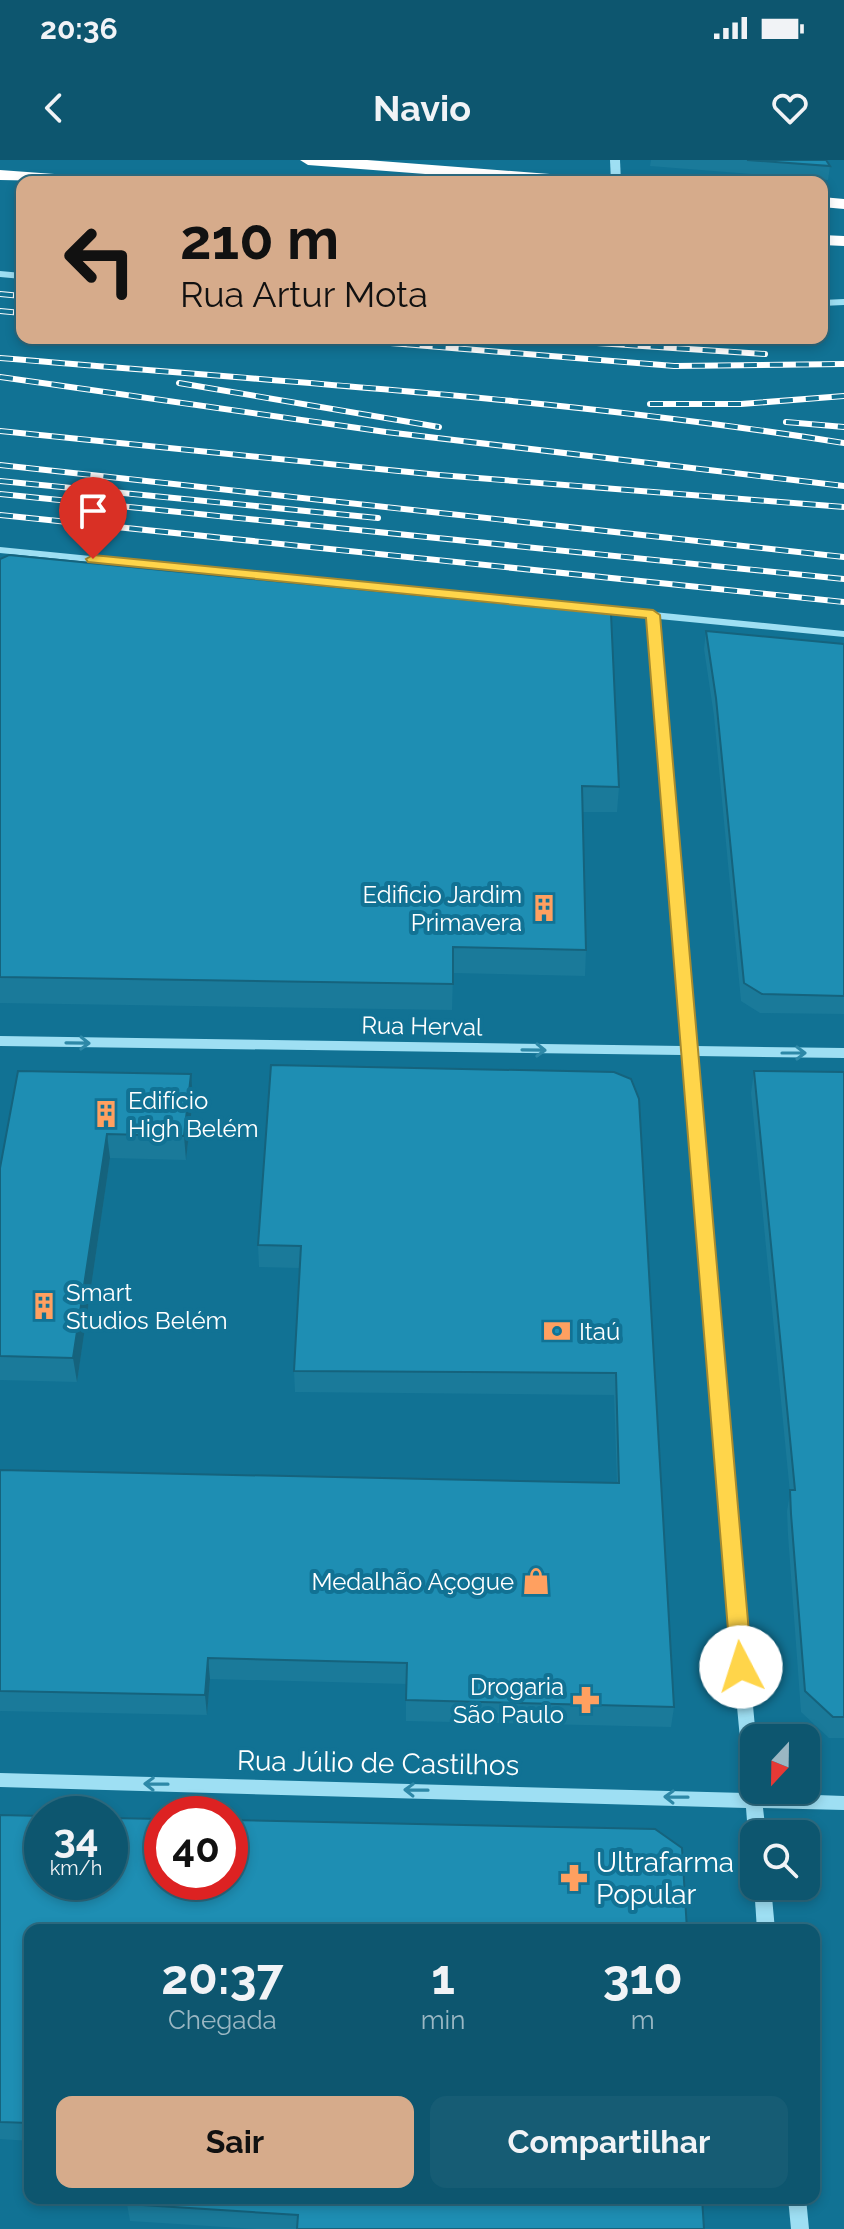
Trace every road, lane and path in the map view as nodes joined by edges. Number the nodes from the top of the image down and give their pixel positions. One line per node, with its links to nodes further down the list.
1 (308, 160): 2 (highway)
2 (512, 176)
3 (0, 550): 4 (street)
4 (653, 615): 5 (street); 7 (street)
5 (844, 634)
6 (0, 1041): 7 (street, Rua Herval, one-way to 7)
7 (689, 1053): 8 (street, Rua Herval, one-way to 8); 9 (street)
8 (844, 1053)
9 (747, 1724)
10 (0, 1780): 11 (street, Rua Júlio de Castilhos, one-way to 10)
11 (740, 1799)
12 (820, 1802): 13 (street, Rua Júlio de Castilhos)
13 (844, 1803)
14 (763, 1900): 15 (street)
15 (765, 1924)
16 (798, 2204): 17 (street)
17 (800, 2229)

